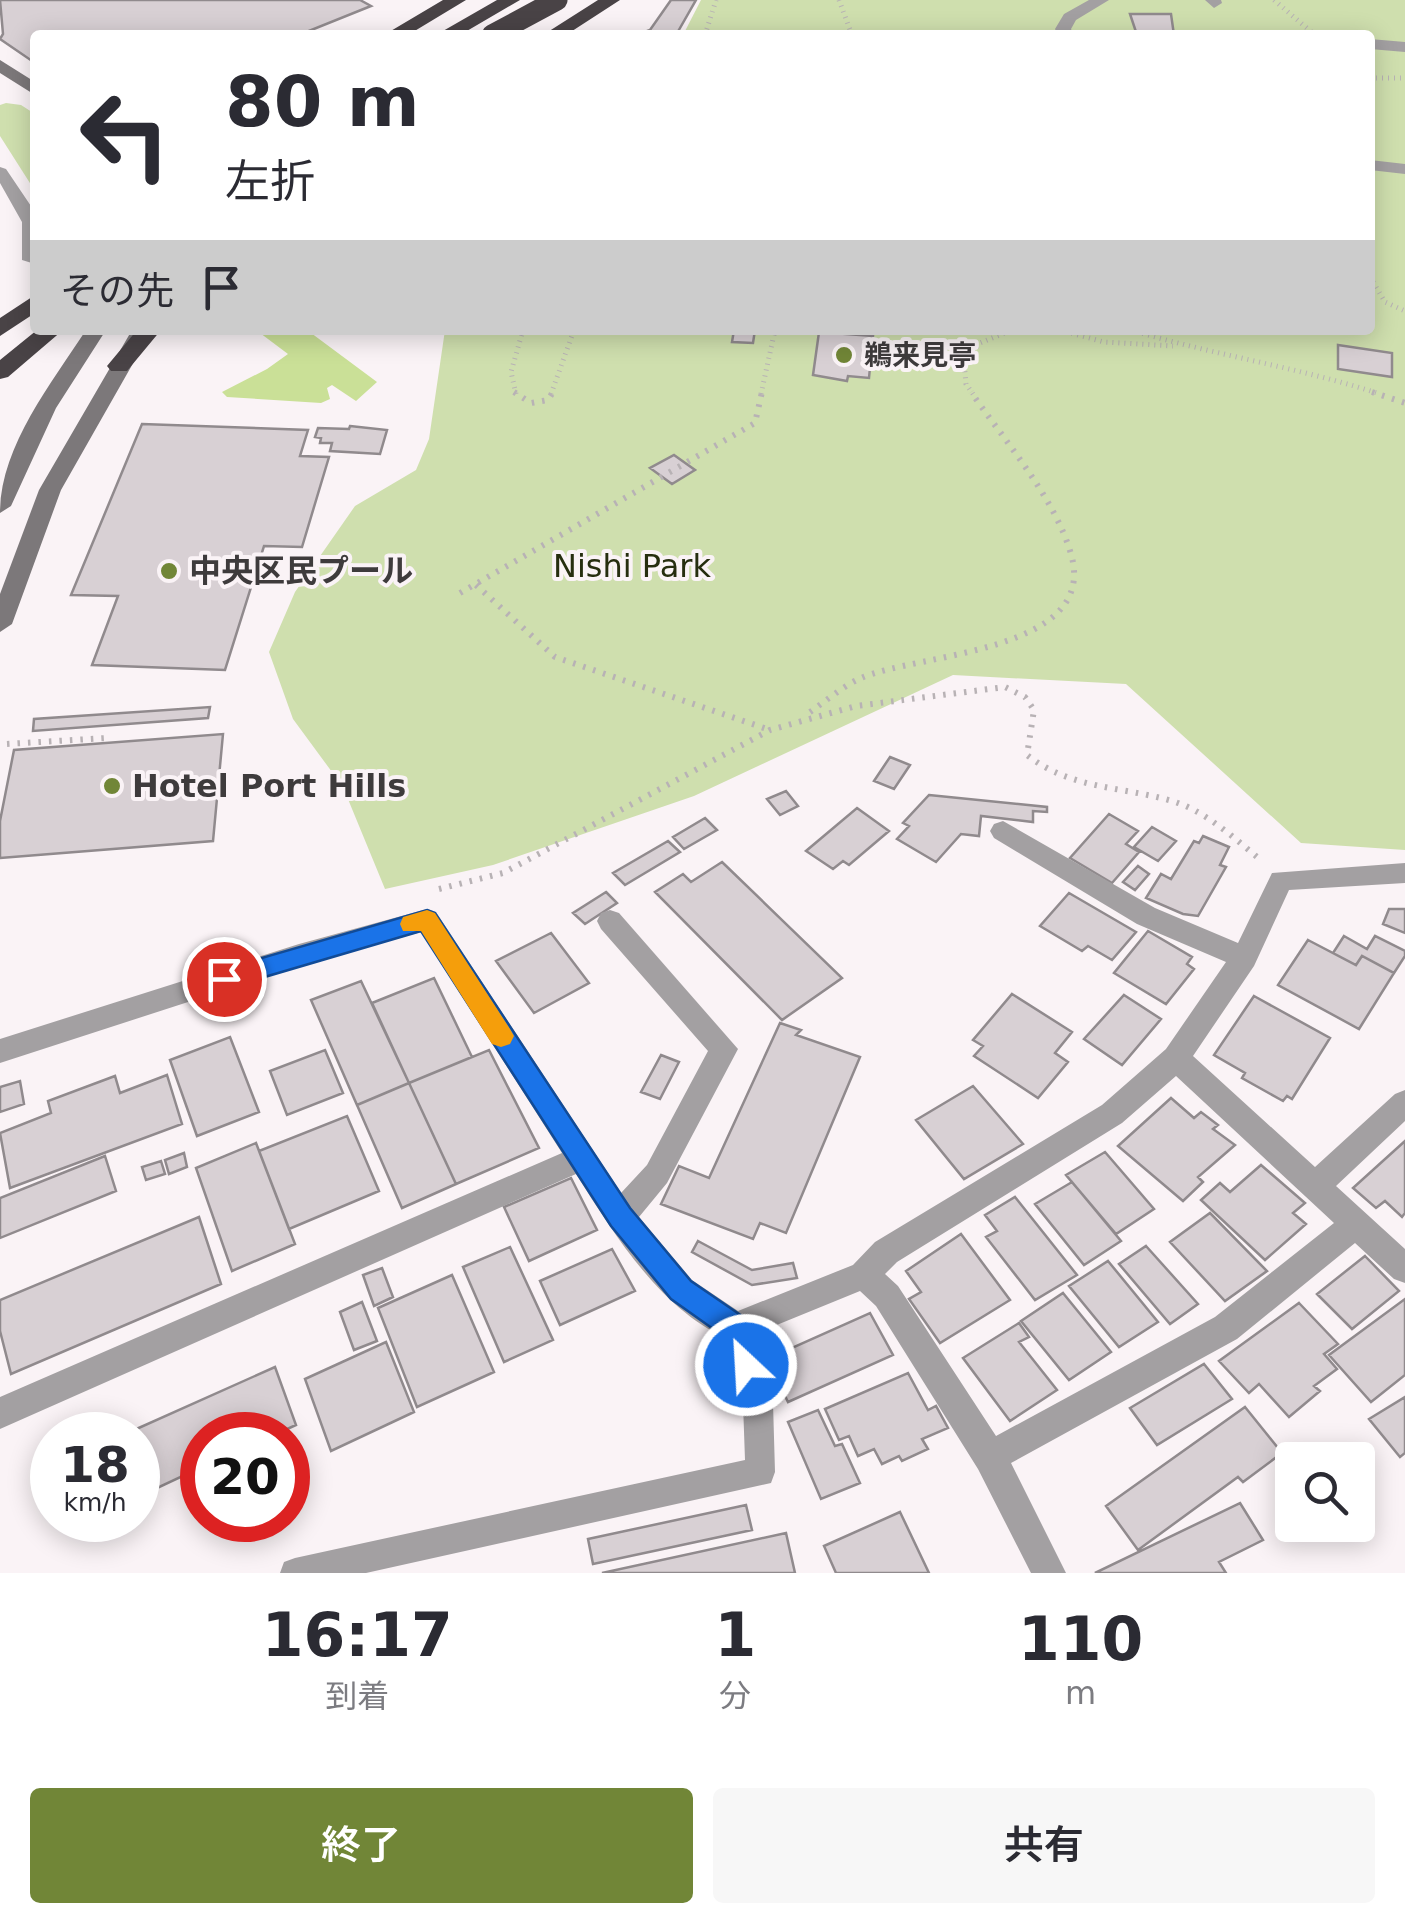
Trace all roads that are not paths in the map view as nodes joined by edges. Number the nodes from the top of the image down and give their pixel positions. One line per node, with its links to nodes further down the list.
1 (457, 0): 6 (highway)
2 (513, 0): 7 (highway)
3 (557, 0): 8 (highway, bridge)
4 (611, 0): 9 (highway)
5 (1101, 0): 10 (street)
6 (403, 30)
7 (457, 30)
8 (503, 30)
9 (561, 30)
10 (1063, 30)
11 (1375, 45): 12 (street)
12 (1405, 48)
13 (0, 65): 14 (street)
14 (30, 86)
15 (1375, 166): 16 (street)
16 (1405, 169)
17 (0, 172): 18 (lane)
18 (30, 213)
19 (30, 306): 20 (highway)
20 (0, 329)
21 (45, 335): 25 (highway)
22 (93, 335): 26 (street)
23 (142, 335): 24 (highway)
24 (119, 366): 27 (street)
25 (0, 372)
26 (0, 506)
27 (0, 624)
28 (1002, 831): 31 (street)
29 (1405, 873): 31 (street)
30 (610, 921): 37 (street)
31 (1244, 958): 33 (street)
32 (0, 1051): 35 (street)
33 (1176, 1058): 36 (street); 40 (street)
34 (1405, 1104): 36 (street)
35 (580, 1159): 37 (street); 42 (street)
36 (1315, 1186): 38 (street)
37 (620, 1217): 41 (street)
38 (1356, 1224): 39 (street); 43 (street)
39 (1405, 1270)
40 (864, 1275): 41 (street); 43 (street)
41 (735, 1328): 44 (lane)
42 (0, 1413)
43 (990, 1458): 45 (street)
44 (295, 1573)
45 (1049, 1573)

